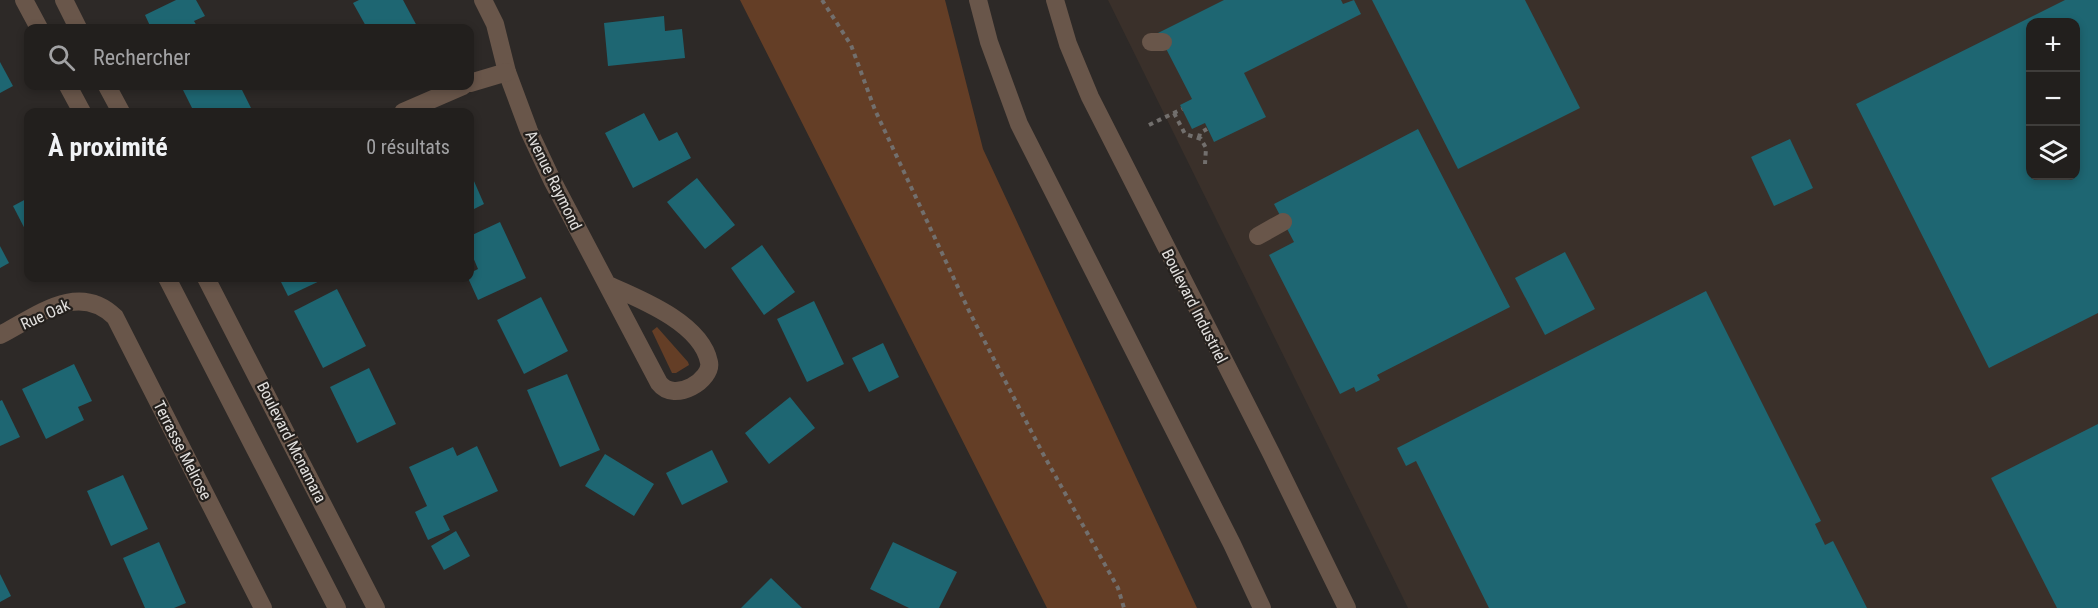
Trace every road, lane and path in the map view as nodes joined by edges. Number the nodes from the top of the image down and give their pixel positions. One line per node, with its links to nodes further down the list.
1 (24, 0): 7 (street)
2 (64, 0): 8 (street)
3 (483, 0): 9 (street, Avenue Raymond)
4 (822, 0): 33 (path)
5 (978, 0): 34 (street)
6 (1055, 0): 35 (street, Boulevard Industriel)
7 (37, 24)
8 (76, 24)
9 (507, 72): 10 (street); 27 (street, Avenue Raymond)
10 (474, 82)
11 (70, 90): 14 (street)
12 (109, 90): 15 (street)
13 (454, 90): 16 (street)
14 (80, 108)
15 (119, 108)
16 (411, 108)
17 (1182, 109): 18 (path)
18 (1174, 113): 19 (path); 21 (path)
19 (1149, 125)
20 (1207, 129): 21 (path)
21 (1198, 138): 22 (path)
22 (1205, 164)
23 (1283, 222): 24 (street)
24 (1258, 236)
25 (169, 282): 31 (street)
26 (208, 282): 32 (street, Boulevard Mcnamara)
27 (608, 285): 27 (street, Avenue Raymond)
28 (93, 302): 29 (street, Rue Oak); 30 (street, Terrasse Melrose)
29 (0, 335)
30 (263, 608)
31 (337, 608)
32 (376, 608)
33 (1125, 608)
34 (1262, 608)
35 (1347, 608)

